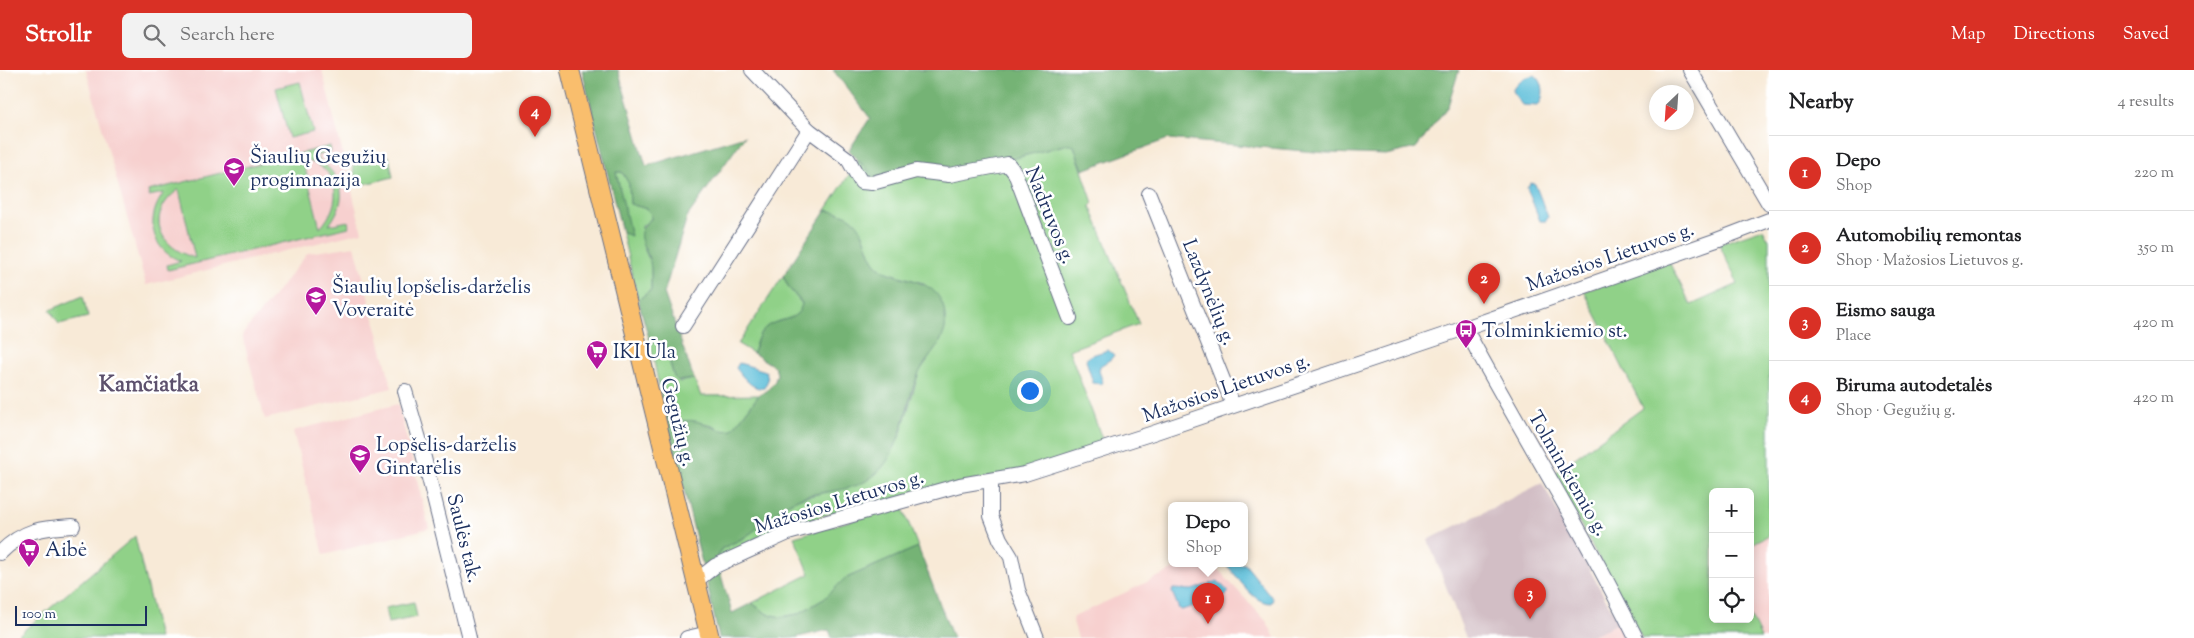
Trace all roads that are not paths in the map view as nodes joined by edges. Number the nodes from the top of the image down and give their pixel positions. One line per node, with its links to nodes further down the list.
1 (570, 70): 16 (main road, Gegužių g.)
2 (752, 70): 4 (street, Nadruvos g.)
3 (1690, 70): 6 (street)
4 (808, 130): 8 (street, Nadruvos g.); 9 (street)
5 (1149, 194): 12 (street, Lazdynėlių g.)
6 (1769, 204)
7 (1769, 220): 10 (street, Mažosios Lietuvos g.)
8 (1070, 318)
9 (683, 326)
10 (1465, 328): 12 (street, Mažosios Lietuvos g.); 21 (street, Tolminkiemio g.)
11 (404, 391): 18 (street, Saulės tak.)
12 (1233, 405): 13 (street, Mažosios Lietuvos g.)
13 (991, 481): 16 (street, Mažosios Lietuvos g.); 20 (street)
14 (73, 526): 15 (street)
15 (0, 553)
16 (696, 581): 17 (main road, Gegužių g.)
17 (710, 635): 19 (street)
18 (469, 638)
19 (687, 638)
20 (1037, 638)
21 (1636, 638)

